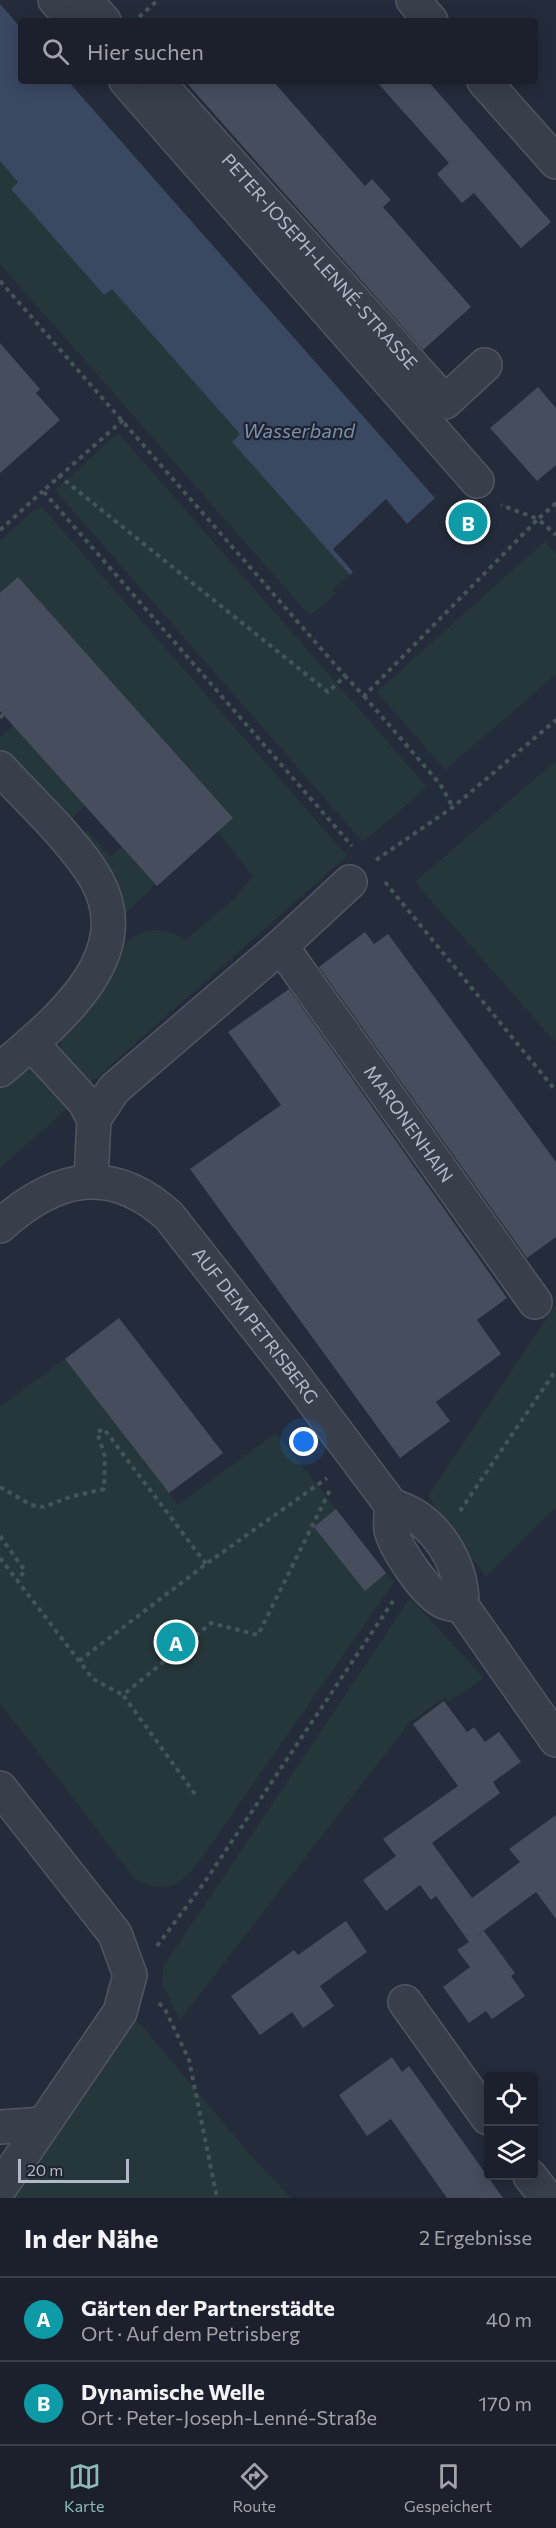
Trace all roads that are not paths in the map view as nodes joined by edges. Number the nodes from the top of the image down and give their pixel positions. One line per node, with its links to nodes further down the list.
1 (55, 0): 4 (street)
2 (85, 0): 5 (street)
3 (413, 0): 6 (street)
4 (71, 18)
5 (101, 18)
6 (428, 18)
7 (129, 84): 12 (street)
8 (160, 84): 11 (street, PETER-JOSEPH-LENNÉ-STRASSE)
9 (487, 84): 10 (street)
10 (556, 162)
11 (485, 365)
12 (477, 481)
13 (0, 768): 16 (street)
14 (366, 873): 15 (street)
15 (281, 946): 18 (street); 21 (street, MARONENHAIN)
16 (31, 1043): 17 (street); 18 (street)
17 (0, 1070)
18 (94, 1119): 19 (street)
19 (91, 1180): 20 (street); 22 (street, AUF DEM PETRISBERG)
20 (0, 1226)
21 (535, 1302)
22 (556, 1740)
23 (0, 1788): 26 (street)
24 (405, 2002): 25 (street)
25 (484, 2111)
26 (43, 2124): 27 (street); 29 (street)
27 (0, 2127)
28 (534, 2180): 30 (street)
29 (0, 2188)
30 (547, 2198)

